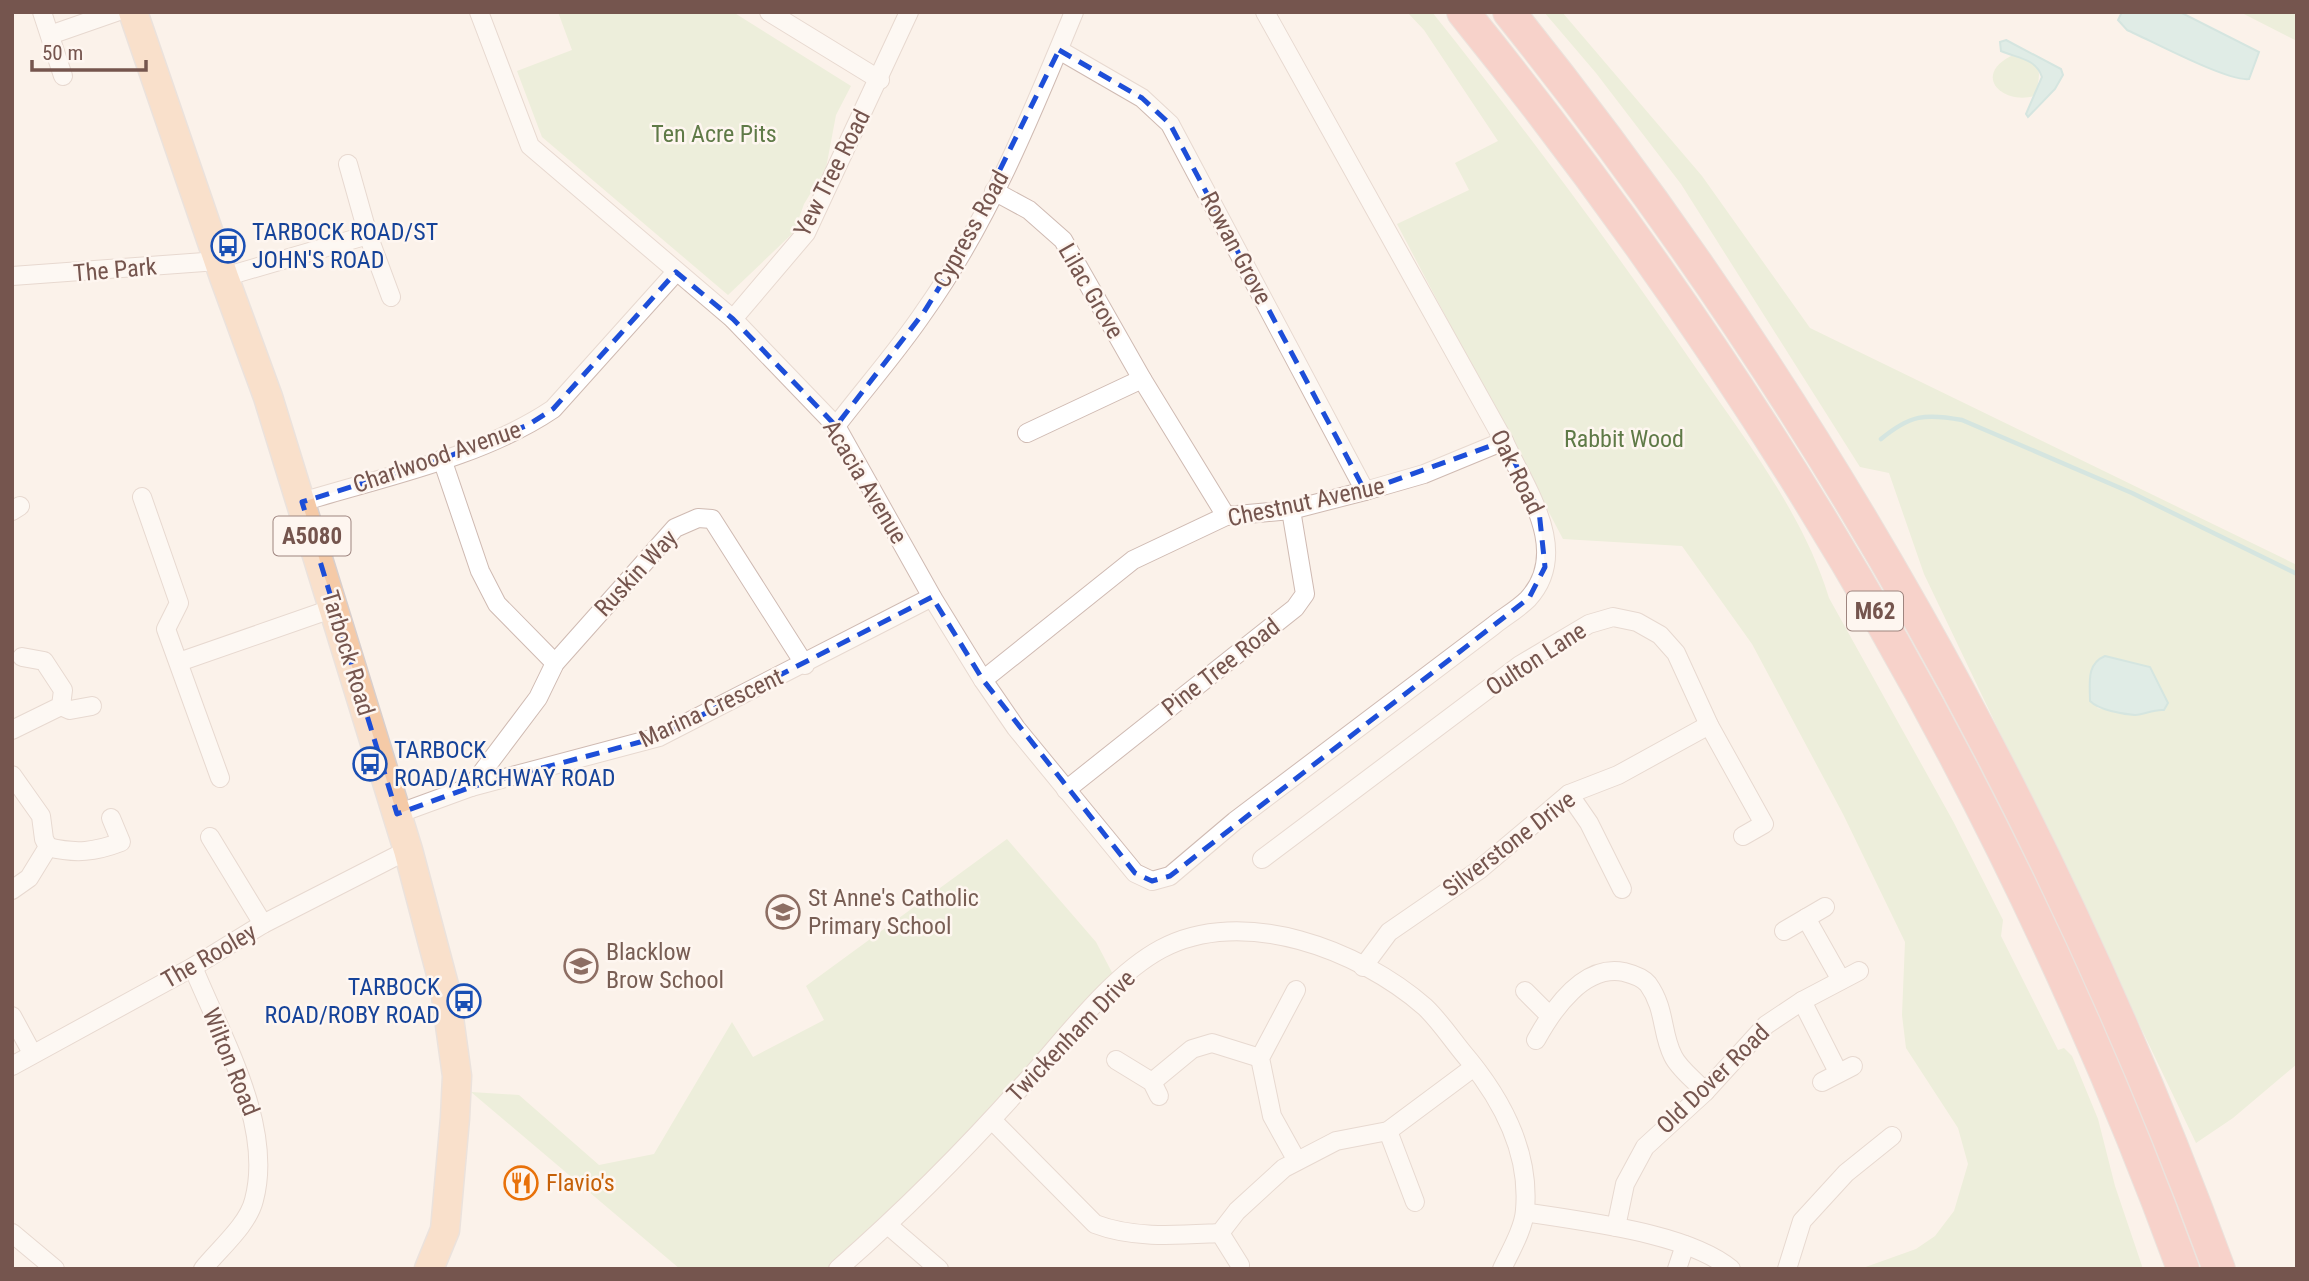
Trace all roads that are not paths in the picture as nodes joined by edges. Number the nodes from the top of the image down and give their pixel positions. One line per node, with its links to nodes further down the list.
1 (42, 12): 11 (street)
2 (116, 12): 11 (street)
3 (134, 12): 18 (main road, Tarbock Road / A5080)
4 (479, 12): 19 (street, Acacia Avenue)
5 (769, 12): 14 (street)
6 (909, 12): 14 (street, Yew Tree Road)
7 (1074, 12): 12 (street, Cypress Road)
8 (1265, 12): 26 (street, Oak Road)
9 (1463, 12): 102 (highway, M62)
10 (1508, 12): 103 (highway, M62)
11 (50, 35): 13 (street)
12 (1059, 50): 16 (street, Cypress Road); 28 (street, Rowan Grove)
13 (63, 76)
14 (880, 80): 22 (street, Yew Tree Road)
15 (348, 164): 17 (street)
16 (994, 191): 23 (street, Lilac Grove); 24 (street, Cypress Road)
17 (368, 235): 18 (street, The Park); 21 (street)
18 (221, 269): 20 (street, The Park); 30 (main road, Tarbock Road / A5080)
19 (676, 272): 22 (street, Acacia Avenue); 27 (street, Charlwood Avenue)
20 (12, 276)
21 (391, 297)
22 (733, 319): 24 (street, Acacia Avenue)
23 (1142, 379): 25 (street); 32 (street, Lilac Grove)
24 (836, 426): 33 (street, Acacia Avenue)
25 (1027, 433)
26 (1504, 442): 28 (street, Chestnut Avenue); 56 (street, Oak Road)
27 (442, 459): 30 (street, Charlwood Avenue); 37 (street)
28 (1365, 491): 31 (street, Chestnut Avenue)
29 (142, 497): 36 (street)
30 (302, 502): 34 (main road, Tarbock Road / A5080)
31 (1291, 510): 32 (street, Chestnut Avenue); 47 (street, Pine Tree Road)
32 (1226, 516): 39 (street, Chestnut Avenue)
33 (932, 597): 38 (street, Marina Crescent); 39 (street, Acacia Avenue)
34 (334, 608): 36 (street); 49 (main road, Tarbock Road / A5080)
35 (22, 657): 40 (street)
36 (179, 662): 45 (street)
37 (555, 663): 38 (street, Ruskin Way); 46 (street, Ruskin Way)
38 (805, 665): 46 (street, Marina Crescent)
39 (983, 680): 47 (street, Acacia Avenue)
40 (61, 706): 41 (street); 43 (street)
41 (92, 706)
42 (1709, 725): 48 (street, Silverstone Drive); 51 (street, Oulton Lane); 55 (street, Oulton Lane)
43 (12, 730)
44 (12, 775): 53 (street)
45 (220, 778)
46 (471, 787): 49 (street, Marina Crescent)
47 (1066, 790): 56 (street, Acacia Avenue)
48 (1569, 794): 57 (street); 64 (street, Silverstone Drive)
49 (397, 814): 54 (main road, Tarbock Road / A5080)
50 (111, 818): 53 (street)
51 (1743, 836)
52 (210, 838): 61 (street)
53 (48, 847): 58 (street)
54 (408, 850): 61 (street, The Rooley); 94 (main road, Tarbock Road / A5080)
55 (1262, 859)
56 (1152, 881)
57 (1622, 889)
58 (12, 890)
59 (1825, 907): 60 (street)
60 (1806, 918): 62 (street); 66 (street)
61 (263, 924): 63 (street, The Rooley)
62 (1784, 931)
63 (193, 967): 73 (street, The Rooley); 93 (street, Wilton Road)
64 (1363, 967): 77 (street, Twickenham Drive); 80 (street, Twickenham Drive)
65 (1859, 971): 66 (street, Old Dover Road)
66 (1841, 979): 69 (street, Old Dover Road)
67 (1296, 990): 74 (street)
68 (1525, 991): 71 (street)
69 (1802, 1001): 78 (street); 79 (street, Old Dover Road)
70 (12, 1016): 73 (street)
71 (1549, 1016): 72 (street); 79 (street)
72 (1536, 1040)
73 (32, 1053): 76 (street, The Rooley)
74 (1260, 1058): 75 (street); 83 (street)
75 (1116, 1060)
76 (12, 1066)
77 (1474, 1067): 81 (street); 85 (street, Twickenham Drive)
78 (1822, 1082)
79 (1705, 1092): 87 (street, Old Dover Road)
80 (992, 1120): 86 (street, Twickenham Drive); 89 (street)
81 (1388, 1131): 83 (street); 84 (street)
82 (1892, 1136): 101 (street)
83 (1297, 1161): 89 (street)
84 (1415, 1202)
85 (1525, 1212): 87 (street); 98 (street, Twickenham Drive)
86 (889, 1226): 95 (street, Twickenham Drive); 96 (street)
87 (1616, 1227): 90 (street)
88 (12, 1233): 92 (street)
89 (1220, 1233): 91 (street)
90 (1685, 1245): 99 (street); 100 (street)
91 (1239, 1267): 97 (street)
92 (55, 1269)
93 (204, 1269)
94 (429, 1269)
95 (838, 1269)
96 (939, 1269)
97 (1258, 1269)
98 (1502, 1269)
99 (1676, 1269)
100 (1731, 1269)
101 (1787, 1269)
102 (2183, 1269)
103 (2219, 1269)

